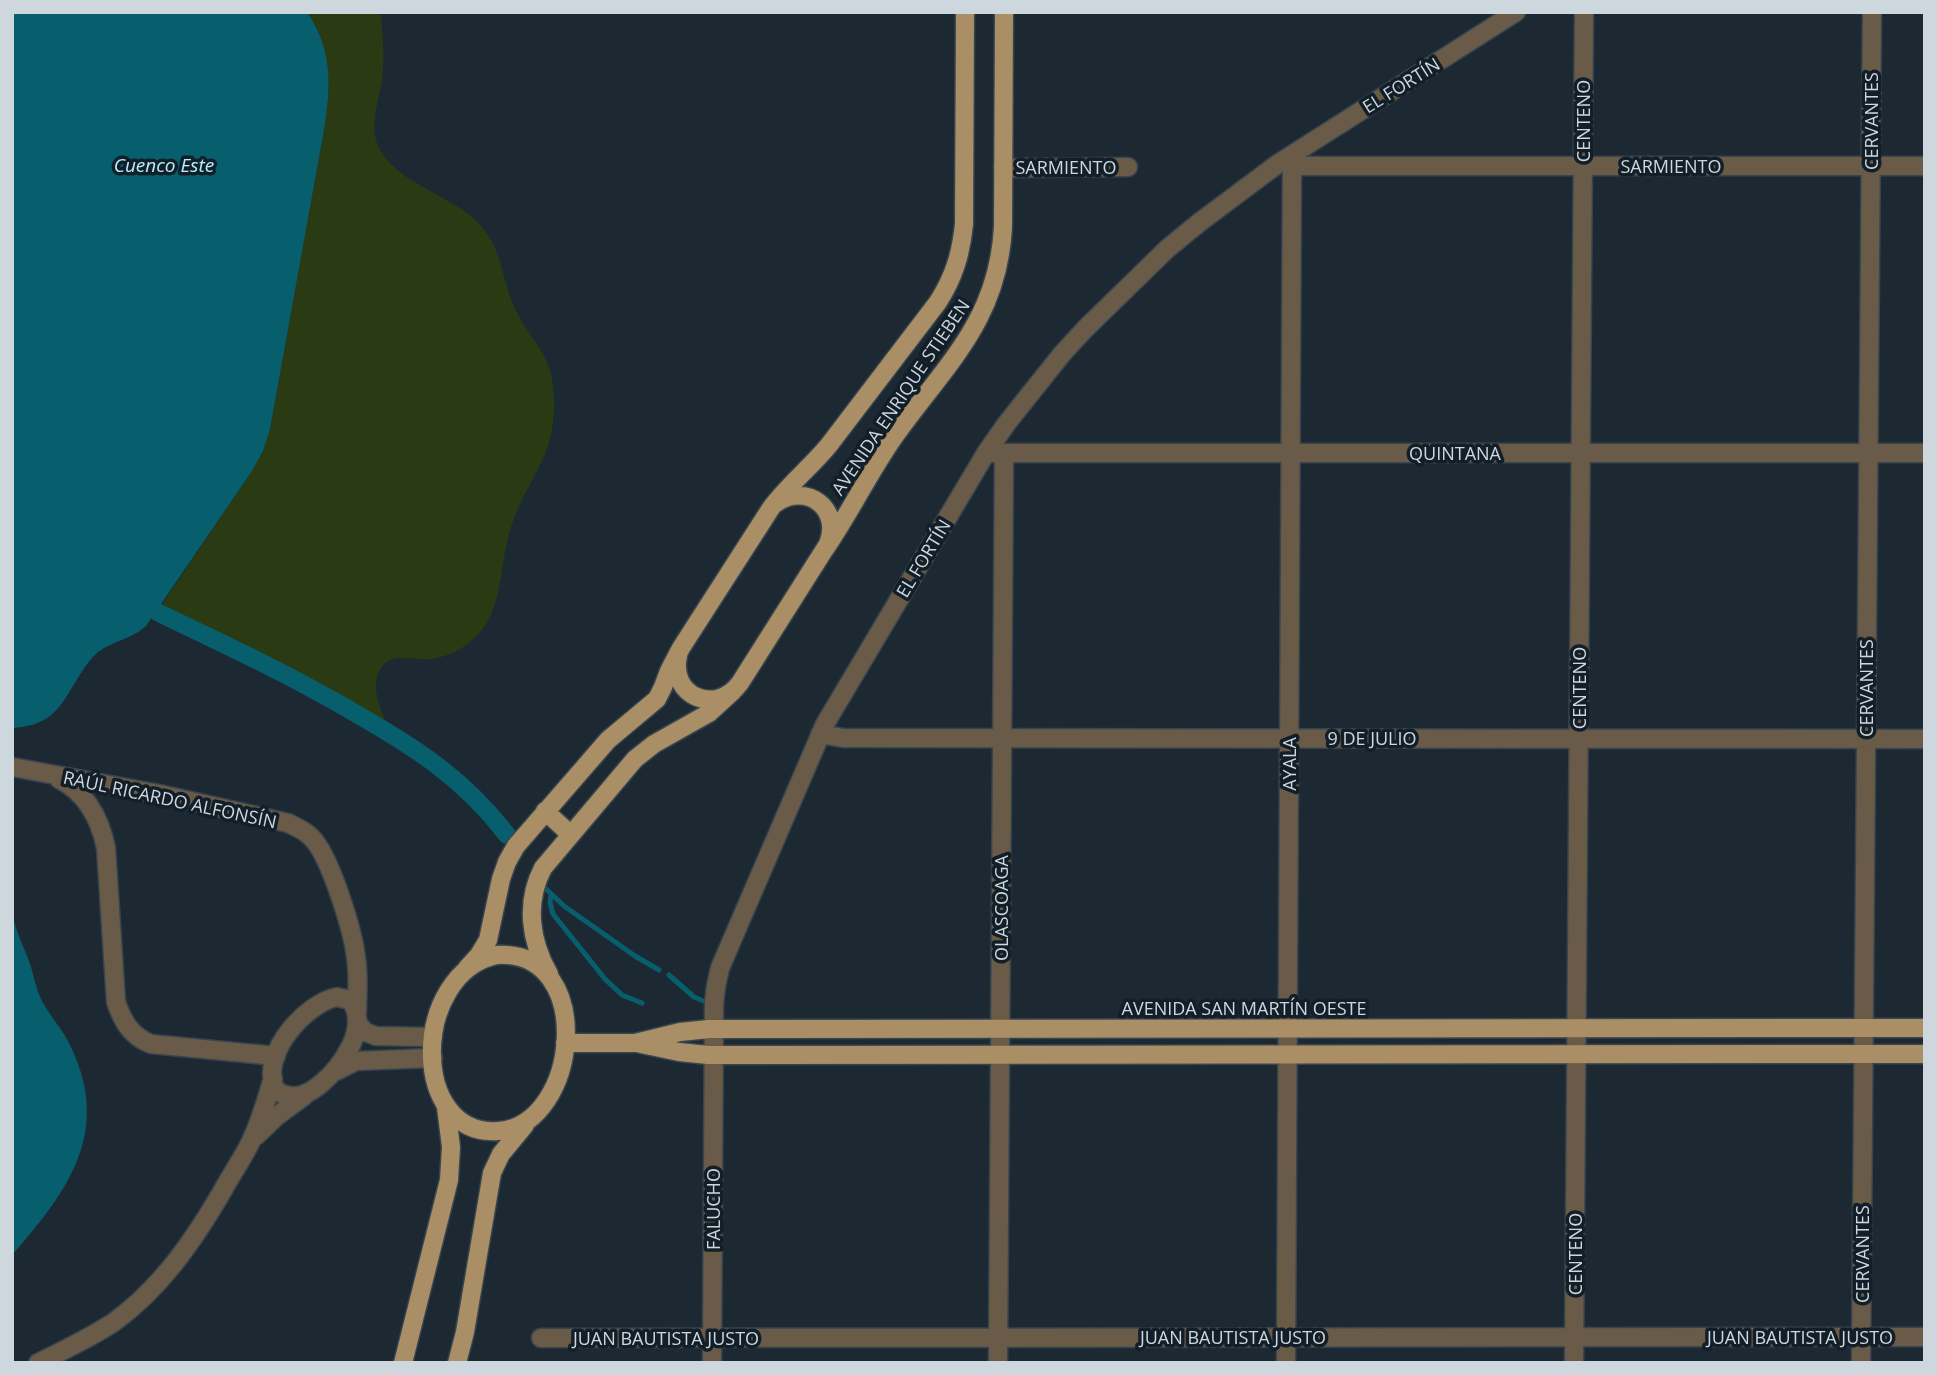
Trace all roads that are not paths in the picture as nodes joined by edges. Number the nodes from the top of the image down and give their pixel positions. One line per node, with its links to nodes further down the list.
1 (965, 12): 17 (main road, AVENIDA ENRIQUE STIEBEN)
2 (1004, 12): 10 (main road, AVENIDA ENRIQUE STIEBEN)
3 (1516, 12): 6 (street, EL FORTÍN)
4 (1584, 12): 7 (street, CENTENO)
5 (1872, 12): 8 (street, CERVANTES)
6 (1289, 162): 7 (street, SARMIENTO); 12 (street, EL FORTÍN); 13 (street, AYALA)
7 (1583, 166): 8 (street, SARMIENTO); 14 (street, CENTENO)
8 (1870, 166): 9 (street, SARMIENTO); 15 (street, CERVANTES)
9 (1925, 166)
10 (1003, 167): 11 (street, SARMIENTO); 18 (main road, AVENIDA ENRIQUE STIEBEN)
11 (1128, 167)
12 (995, 453): 13 (street, QUINTANA); 21 (street, EL FORTÍN); 22 (street, OLASCOAGA)
13 (1291, 453): 14 (street, QUINTANA); 23 (street, AYALA)
14 (1580, 453): 15 (street, QUINTANA); 24 (street, CENTENO)
15 (1868, 453): 16 (street, QUINTANA); 25 (street, CERVANTES)
16 (1925, 453)
17 (771, 508): 18 (main road, AVENIDA ENRIQUE STIEBEN); 19 (main road, AVENIDA ENRIQUE STIEBEN)
18 (825, 549): 20 (main road, AVENIDA ENRIQUE STIEBEN)
19 (681, 648): 20 (main road); 29 (main road, AVENIDA ENRIQUE STIEBEN)
20 (733, 691): 30 (main road, AVENIDA ENRIQUE STIEBEN)
21 (820, 734): 22 (street, 9 DE JULIO); 37 (street, EL FORTÍN)
22 (1002, 738): 23 (street, 9 DE JULIO); 38 (street, OLASCOAGA)
23 (1289, 738): 24 (street, 9 DE JULIO); 39 (street, AYALA)
24 (1578, 738): 25 (street, 9 DE JULIO); 34 (street, CENTENO)
25 (1866, 739): 26 (street, 9 DE JULIO); 35 (street, CERVANTES)
26 (1925, 739)
27 (12, 766): 28 (street, RAÚL RICARDO ALFONSÍN)
28 (50, 775): 33 (street, RAÚL RICARDO ALFONSÍN); 49 (street, RAÚL RICARDO ALFONSÍN)
29 (545, 811): 30 (main road); 31 (main road, AVENIDA ENRIQUE STIEBEN)
30 (570, 834): 32 (main road, AVENIDA ENRIQUE STIEBEN)
31 (467, 968): 32 (main road); 40 (main road)
32 (552, 980): 41 (main road)
33 (357, 1017): 40 (street); 49 (street, RAÚL RICARDO ALFONSÍN); 51 (street, RAÚL RICARDO ALFONSÍN)
34 (1576, 1028): 35 (main road, AVENIDA SAN MARTÍN OESTE); 39 (main road, AVENIDA SAN MARTÍN OESTE); 43 (street, CENTENO)
35 (1864, 1028): 36 (main road, AVENIDA SAN MARTÍN OESTE); 44 (street, CERVANTES)
36 (1925, 1028)
37 (714, 1029): 38 (main road, AVENIDA SAN MARTÍN OESTE); 42 (main road, AVENIDA SAN MARTÍN OESTE); 46 (street, EL FORTÍN)
38 (1001, 1029): 39 (main road, AVENIDA SAN MARTÍN OESTE); 47 (street, OLASCOAGA)
39 (1288, 1029): 48 (street, AYALA)
40 (433, 1037): 50 (main road)
41 (565, 1043): 42 (main road, AVENIDA SAN MARTÍN OESTE); 55 (main road)
42 (635, 1043): 46 (main road)
43 (1576, 1054): 44 (main road); 48 (main road); 58 (street, CENTENO)
44 (1864, 1054): 45 (main road); 59 (street, CERVANTES)
45 (1925, 1054)
46 (714, 1055): 47 (main road); 62 (street, FALUCHO)
47 (1000, 1055): 48 (main road); 63 (street, OLASCOAGA)
48 (1288, 1055): 57 (street, AYALA)
49 (276, 1056): 52 (street, RAÚL RICARDO ALFONSÍN)
50 (433, 1058): 51 (street); 54 (main road)
51 (333, 1072): 53 (street, RAÚL RICARDO ALFONSÍN)
52 (273, 1078): 53 (street); 56 (street, RAÚL RICARDO ALFONSÍN)
53 (311, 1091): 56 (street, RAÚL RICARDO ALFONSÍN)
54 (445, 1104): 55 (main road); 65 (main road)
55 (534, 1115): 66 (main road)
56 (251, 1141): 64 (street, RAÚL RICARDO ALFONSÍN)
57 (1286, 1337): 58 (street, JUAN BAUTISTA JUSTO); 63 (street, JUAN BAUTISTA JUSTO); 69 (street, AYALA)
58 (1574, 1337): 59 (street, JUAN BAUTISTA JUSTO); 70 (street, CENTENO)
59 (1861, 1337): 60 (street, JUAN BAUTISTA JUSTO); 71 (street, CERVANTES)
60 (1925, 1337)
61 (541, 1338): 62 (street, JUAN BAUTISTA JUSTO)
62 (712, 1338): 63 (street, JUAN BAUTISTA JUSTO); 67 (street, FALUCHO)
63 (999, 1338): 68 (street, OLASCOAGA)
64 (38, 1363)
65 (403, 1363)
66 (457, 1363)
67 (712, 1363)
68 (999, 1363)
69 (1286, 1363)
70 (1574, 1363)
71 (1861, 1363)

